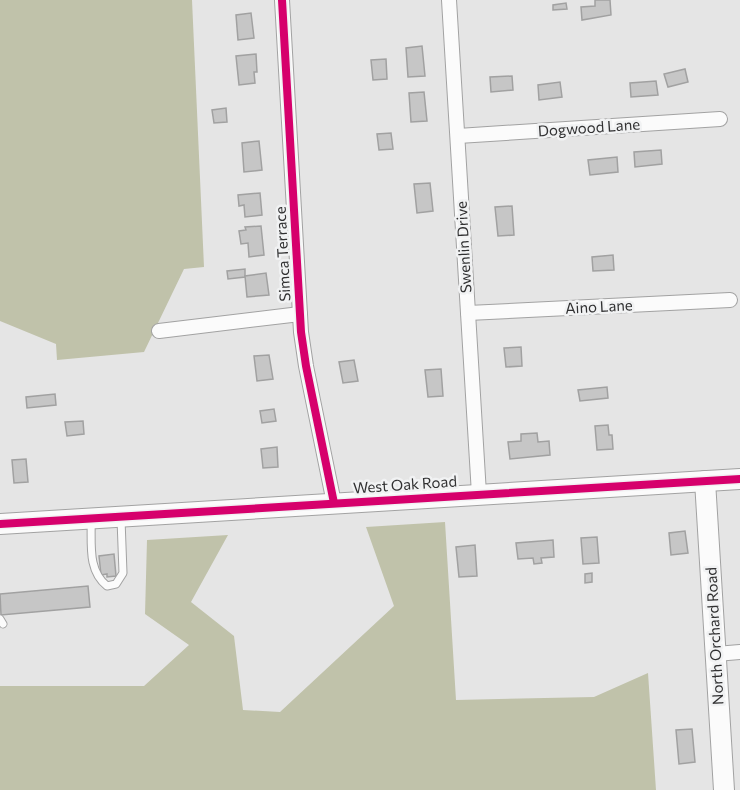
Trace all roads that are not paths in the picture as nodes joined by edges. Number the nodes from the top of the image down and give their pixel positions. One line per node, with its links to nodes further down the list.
1 (282, 0): 7 (street, Simca Terrace)
2 (449, 0): 4 (street, Swenlin Drive)
3 (720, 119): 4 (street, Dogwood Lane)
4 (458, 136): 6 (street, Swenlin Drive)
5 (730, 300): 6 (street, Aino Lane)
6 (468, 313): 11 (street, Swenlin Drive)
7 (300, 314): 8 (street); 12 (street, Simca Terrace)
8 (159, 331)
9 (740, 478): 10 (street, West Oak Road)
10 (705, 481): 11 (street, West Oak Road); 17 (street, North Orchard Road)
11 (479, 494): 12 (street, West Oak Road)
12 (334, 503): 13 (street, West Oak Road)
13 (121, 517): 14 (street, West Oak Road); 14 (lane)
14 (91, 519): 15 (street, West Oak Road)
15 (0, 524)
16 (740, 652): 17 (street)
17 (716, 654): 18 (street, North Orchard Road)
18 (724, 790)

